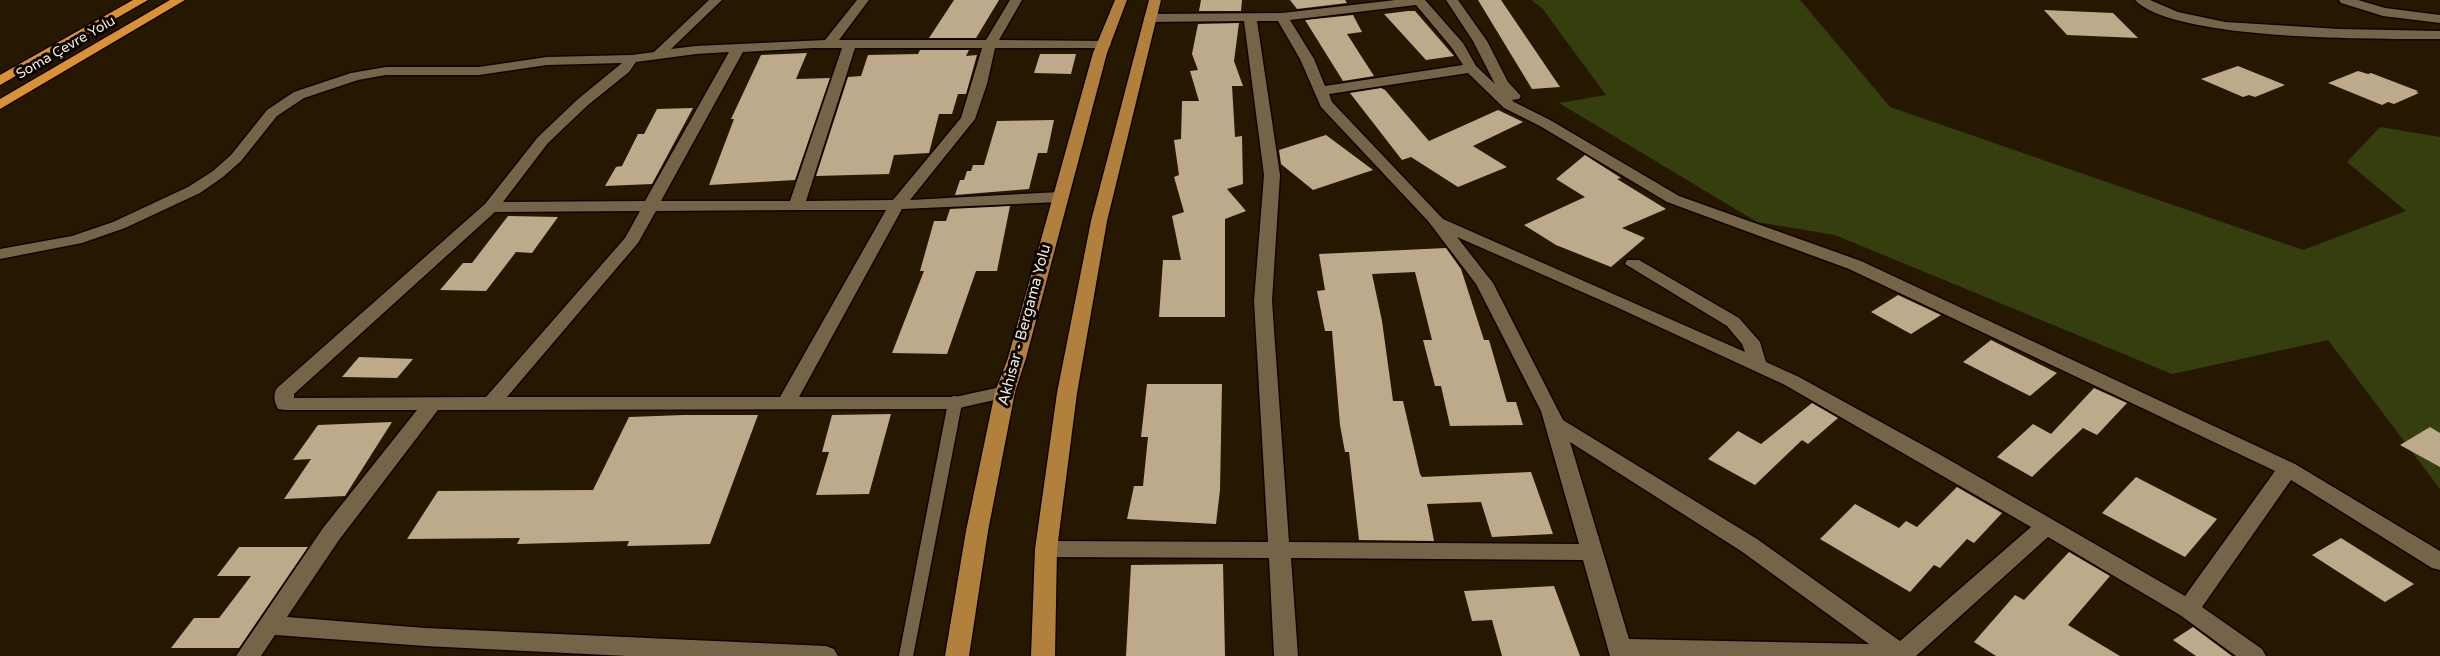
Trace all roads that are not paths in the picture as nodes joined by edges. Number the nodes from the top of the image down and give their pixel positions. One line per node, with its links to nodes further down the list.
1 (142, 0): 25 (highway, Soma Çevre Yolu)
2 (179, 0): 27 (highway, Soma Çevre Yolu)
3 (716, 0): 22 (street)
4 (863, 0): 17 (street)
5 (1016, 0): 20 (street)
6 (1121, 0): 19 (main road, Akhisar - Bergama Yolu)
7 (1155, 0): 14 (main road)
8 (1452, 0): 28 (street)
9 (2141, 0): 16 (street)
10 (2345, 0): 15 (street)
11 (1419, 1): 13 (street); 24 (street)
12 (1250, 16): 13 (street); 14 (street); 47 (street)
13 (1282, 17): 26 (street)
14 (1149, 18): 46 (main road)
15 (2440, 19)
16 (2440, 35)
17 (829, 44): 18 (street); 21 (street)
18 (850, 44): 20 (street); 30 (street)
19 (1104, 44): 20 (street); 29 (main road, Akhisar - Bergama Yolu)
20 (989, 46): 31 (street)
21 (738, 48): 22 (street); 33 (street)
22 (659, 54): 23 (street)
23 (632, 59): 32 (street); 35 (street)
24 (1471, 68): 26 (street); 28 (street)
25 (0, 81)
26 (1321, 91): 34 (street)
27 (0, 105)
28 (1545, 123): 44 (street)
29 (1059, 197): 31 (street); 38 (main road, Akhisar - Bergama Yolu)
30 (796, 206): 31 (street); 33 (street)
31 (897, 206): 39 (street)
32 (491, 207): 33 (street); 41 (street)
33 (652, 207): 42 (street)
34 (1437, 222): 37 (street); 43 (street)
35 (0, 254)
36 (1633, 264): 37 (street)
37 (1758, 365): 45 (street)
38 (1005, 392): 40 (street); 57 (main road, Akhisar - Bergama Yolu)
39 (786, 403): 40 (street); 42 (street)
40 (955, 403): 56 (lane)
41 (432, 404): 42 (street); 51 (street)
42 (491, 404)
43 (1554, 423): 48 (street); 53 (street)
44 (2288, 469): 49 (street); 50 (street)
45 (2046, 526): 50 (street); 53 (street)
46 (1046, 549): 47 (street); 58 (main road)
47 (1280, 552): 48 (street); 59 (street)
48 (1591, 552): 52 (street)
49 (2440, 562)
50 (2188, 609): 60 (street)
51 (269, 625): 54 (street); 55 (street)
52 (1621, 652): 53 (street)
53 (1903, 655)
54 (248, 656)
55 (826, 656)
56 (906, 656)
57 (957, 656)
58 (1043, 656)
59 (1286, 656)
60 (2254, 656)

